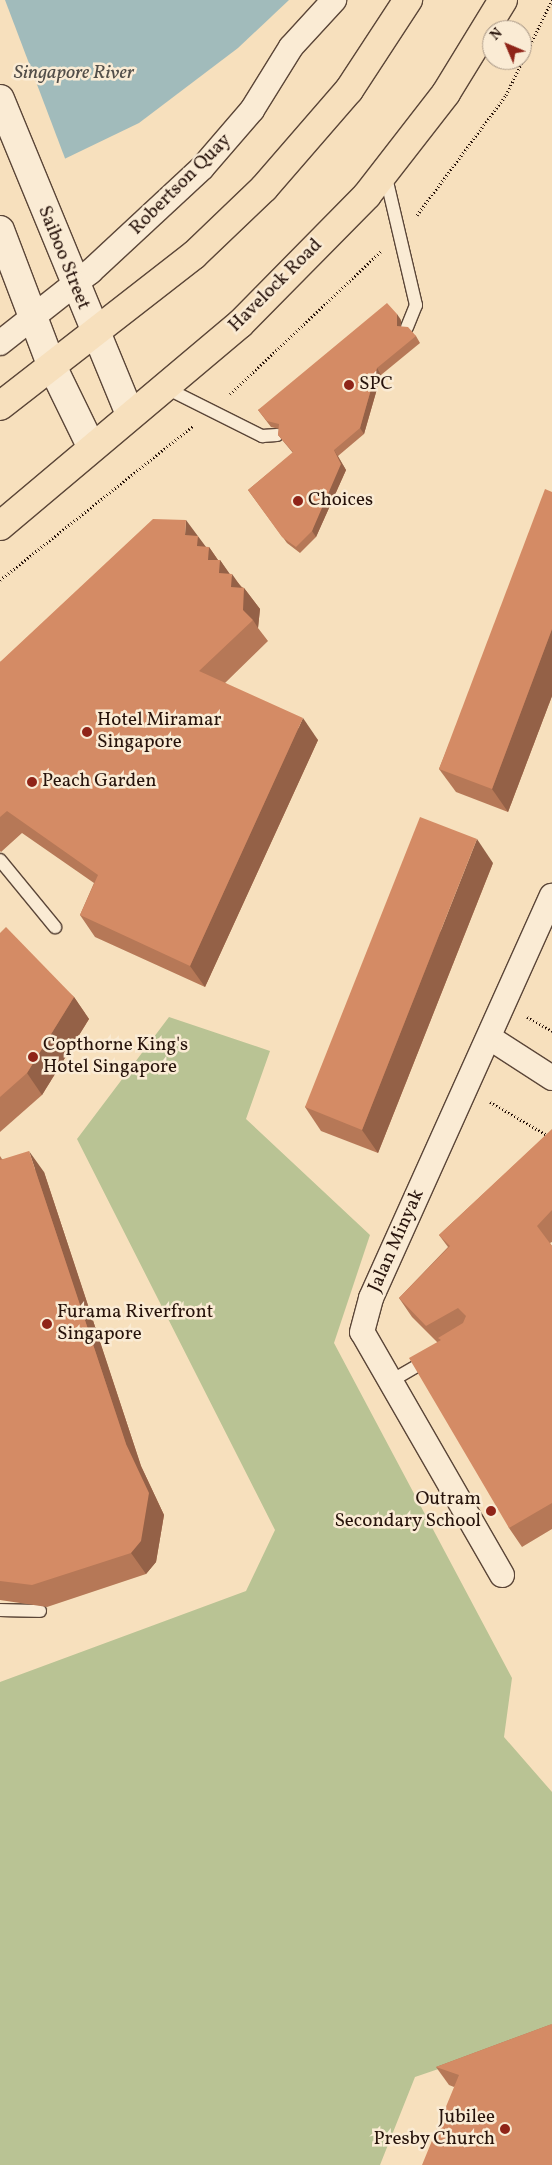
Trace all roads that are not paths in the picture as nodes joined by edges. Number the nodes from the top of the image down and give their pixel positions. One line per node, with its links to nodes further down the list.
1 (334, 0): 7 (street, Robertson Quay)
2 (408, 0): 10 (main road)
3 (503, 0): 5 (main road, Havelock Road)
4 (0, 99): 7 (street, Saiboo Street)
5 (385, 173): 9 (lane); 13 (main road, Havelock Road)
6 (0, 230): 8 (street)
7 (75, 285): 8 (street, Robertson Quay); 10 (street, Saiboo Street)
8 (34, 319): 11 (street, Robertson Quay); 12 (street)
9 (407, 327)
10 (94, 333): 12 (main road); 15 (street, Saiboo Street)
11 (0, 343)
12 (51, 364): 14 (main road); 17 (street)
13 (164, 387): 15 (main road, Havelock Road); 16 (lane)
14 (0, 406)
15 (130, 416): 17 (main road, Havelock Road)
16 (277, 434)
17 (92, 448): 18 (main road, Havelock Road)
18 (0, 526)
19 (0, 860): 21 (lane)
20 (552, 896): 22 (street, Jalan Minyak)
21 (55, 926)
22 (490, 1038): 23 (street); 25 (street, Jalan Minyak)
23 (552, 1078)
24 (439, 1353): 25 (lane)
25 (390, 1381): 26 (street, Jalan Minyak)
26 (502, 1576)
27 (0, 1610): 28 (lane)
28 (40, 1611)

